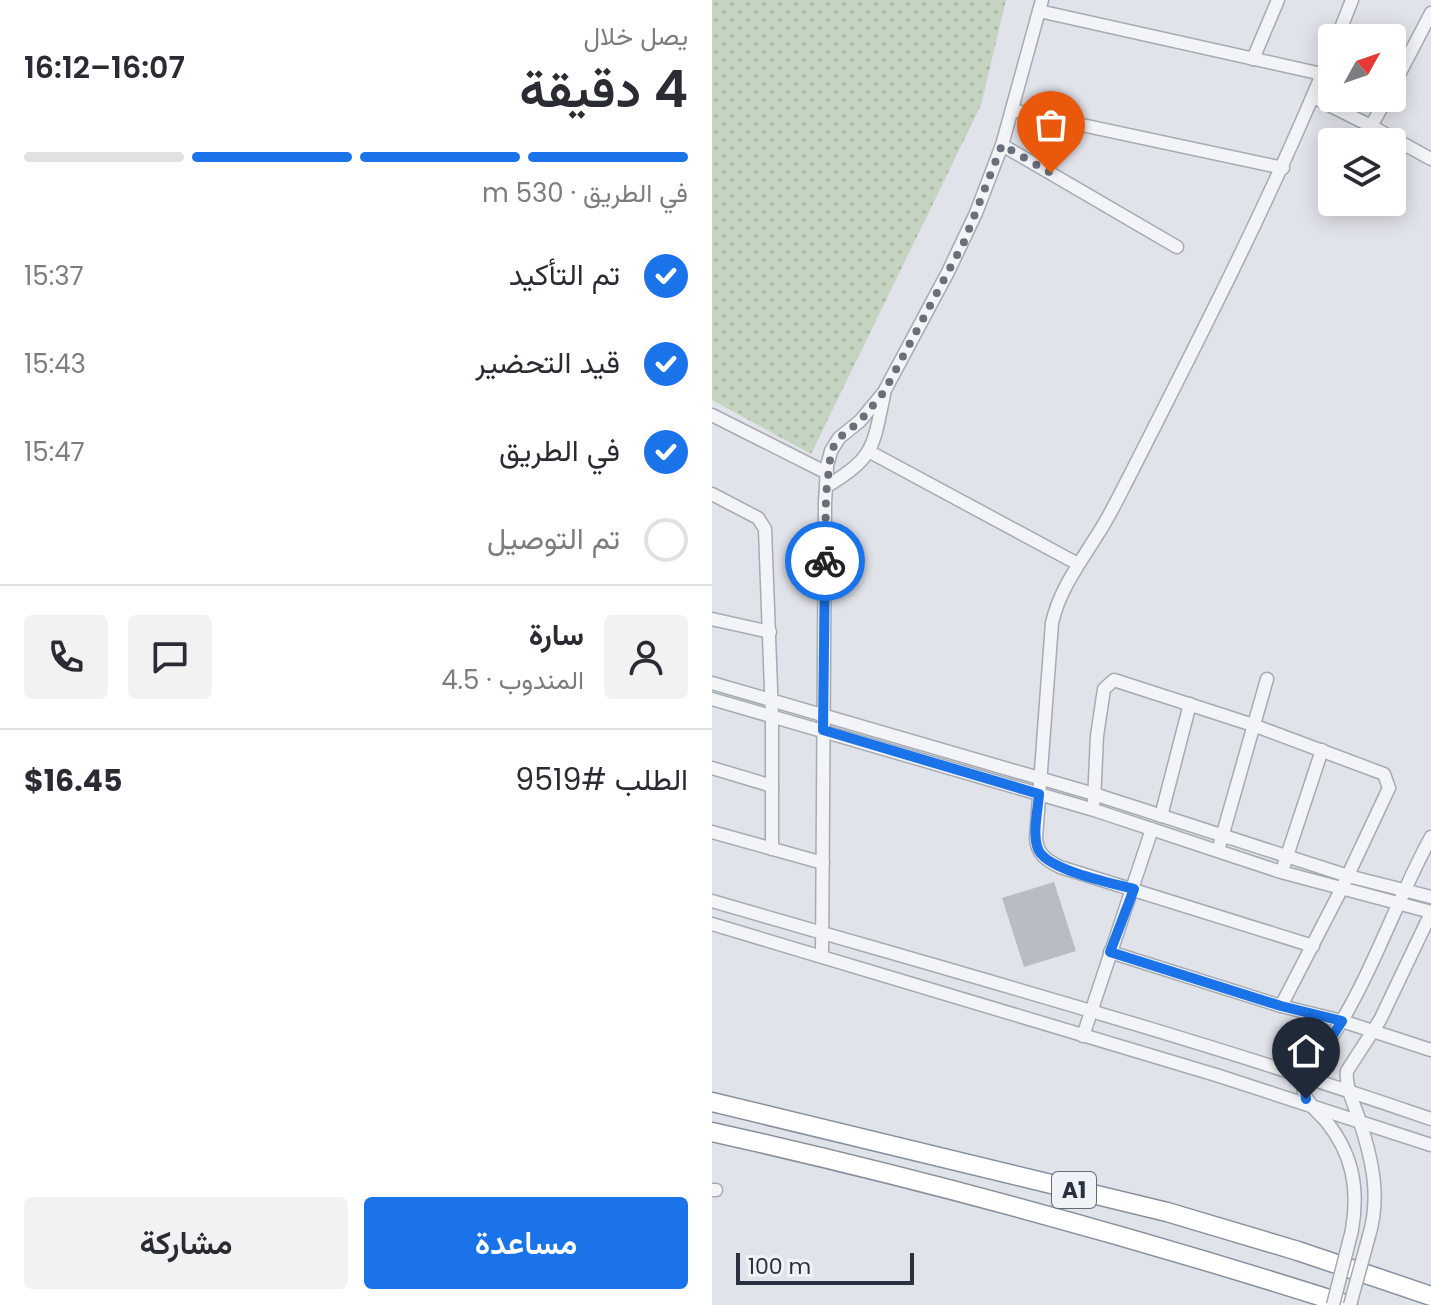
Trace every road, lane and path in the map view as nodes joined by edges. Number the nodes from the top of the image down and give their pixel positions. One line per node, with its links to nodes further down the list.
1 (1278, 0): 6 (street)
2 (1352, 0): 5 (street)
3 (1040, 5): 6 (street); 11 (street)
4 (1431, 13): 7 (street)
5 (1343, 24)
6 (1253, 59): 8 (street)
7 (1406, 61)
8 (1318, 73)
9 (1318, 84): 10 (street)
10 (1313, 97): 13 (street); 16 (street)
11 (1012, 110): 14 (street); 16 (street)
12 (1379, 112): 13 (street)
13 (1371, 126): 15 (street)
14 (1002, 145): 17 (street); 18 (street)
15 (1431, 159)
16 (1283, 168): 23 (street)
17 (1177, 247)
18 (884, 392): 20 (street); 21 (street)
19 (712, 415): 21 (street)
20 (870, 452): 21 (street); 23 (street)
21 (827, 479): 31 (street)
22 (713, 498): 25 (street)
23 (1078, 564): 37 (street)
24 (712, 619): 25 (street)
25 (770, 632): 29 (street)
26 (1267, 679): 33 (street)
27 (712, 683): 29 (street)
28 (712, 699): 32 (street)
29 (771, 700): 31 (street); 32 (street)
30 (1190, 704): 33 (street); 40 (street); 42 (street)
31 (823, 714): 34 (street); 37 (street)
32 (772, 716): 34 (street); 38 (street)
33 (1253, 725): 35 (street); 45 (street)
34 (823, 730): 39 (street); 50 (street)
35 (1322, 750): 49 (street); 52 (street)
36 (712, 768): 38 (street)
37 (1041, 779): 39 (street); 40 (street)
38 (772, 786): 47 (street)
39 (1039, 794): 41 (street); 53 (street)
40 (1094, 794): 41 (street); 42 (street)
41 (1094, 810): 43 (street)
42 (1161, 816): 45 (street)
43 (1152, 829): 48 (street); 53 (street)
44 (712, 832): 47 (street)
45 (1222, 837): 48 (street); 49 (street)
46 (1431, 837): 54 (street)
47 (772, 849): 50 (street)
48 (1218, 851): 51 (street)
49 (1287, 858): 51 (street); 52 (street)
50 (823, 863): 60 (street)
51 (1281, 872): 52 (street)
52 (1345, 882): 54 (street); 57 (street); 61 (street)
53 (1134, 889): 61 (street); 62 (street)
54 (1405, 891): 55 (street); 57 (street)
55 (1431, 897)
56 (712, 901): 60 (street)
57 (1398, 905): 58 (street); 66 (street)
58 (1431, 912): 67 (street)
59 (712, 924): 63 (street)
60 (822, 933): 63 (street); 65 (street)
61 (1313, 946): 64 (street)
62 (1110, 952): 64 (street); 65 (street)
63 (822, 956): 68 (street)
64 (1281, 1006): 66 (street)
65 (1091, 1011): 68 (street); 70 (street)
66 (1342, 1021): 67 (street); 70 (street)
67 (1373, 1031): 69 (street); 71 (street)
68 (1083, 1036): 73 (street)
69 (1431, 1050)
70 (1306, 1077): 71 (street); 73 (street)
71 (1349, 1090): 74 (street); 75 (street)
72 (712, 1102): 78 (highway, A1)
73 (1311, 1105): 75 (street); 79 (street, bridge)
74 (1431, 1119)
75 (1361, 1122): 77 (street); 80 (street, bridge)
76 (712, 1132): 80 (highway, A1)
77 (1431, 1145)
78 (1431, 1296)
79 (1333, 1305)
80 (1349, 1305)

